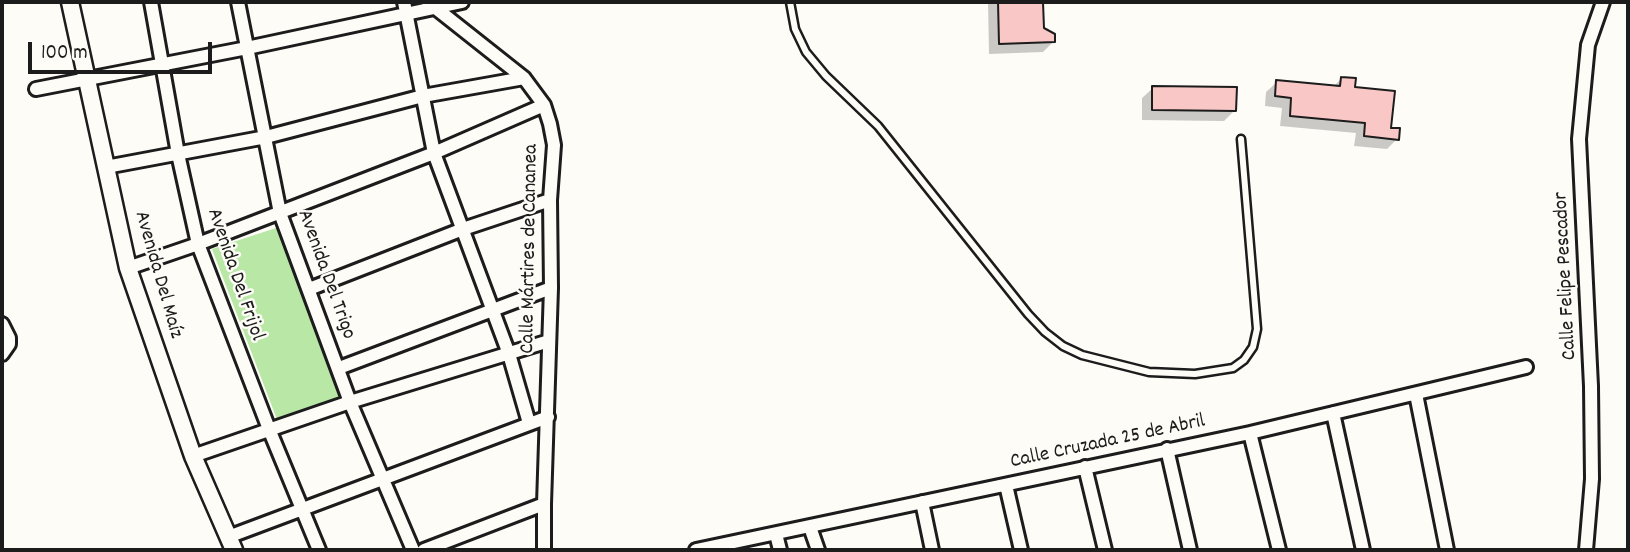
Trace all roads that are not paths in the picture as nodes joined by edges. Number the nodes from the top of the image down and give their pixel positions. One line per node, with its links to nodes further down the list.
1 (70, 2): 12 (street, Avenida Del Maíz)
2 (151, 2): 10 (street, Avenida Del Frijol)
3 (238, 2): 9 (street, Avenida Del Trigo)
4 (462, 2): 7 (street)
5 (790, 2): 17 (lane)
6 (1603, 2): 67 (street, Calle Felipe Pescador)
7 (431, 5): 8 (street); 11 (street, Calle Mártires de Cananea)
8 (405, 8): 9 (street); 14 (street)
9 (247, 48): 10 (street); 16 (street, Avenida Del Trigo)
10 (161, 65): 12 (street); 19 (street, Avenida Del Frijol)
11 (524, 78): 14 (street); 15 (street, Calle Mártires de Cananea)
12 (87, 79): 13 (street); 20 (street, Avenida Del Maíz)
13 (36, 89)
14 (423, 96): 16 (street); 18 (street)
15 (544, 105): 18 (street); 21 (street, Calle Mártires de Cananea)
16 (266, 137): 19 (street); 22 (street, Avenida Del Trigo)
17 (1241, 139)
18 (434, 153): 22 (street); 23 (street)
19 (178, 154): 20 (street); 24 (street, Avenida Del Frijol)
20 (106, 167): 25 (street, Avenida Del Maíz)
21 (550, 200): 23 (street); 26 (street, Calle Mártires de Cananea)
22 (280, 213): 24 (street); 27 (street, Avenida Del Trigo)
23 (463, 229): 27 (street); 28 (street)
24 (198, 244): 25 (street); 40 (street, Avenida Del Frijol)
25 (128, 268): 43 (street, Avenida Del Maíz)
26 (551, 288): 28 (street); 30 (street, Calle Mártires de Cananea)
27 (309, 289): 34 (street, Avenida Del Trigo)
28 (492, 309): 32 (street); 34 (street)
29 (2, 324): 31 (street)
30 (549, 341): 32 (street); 38 (street, Calle Mártires de Cananea)
31 (6, 349)
32 (509, 354): 36 (street); 39 (street)
33 (1526, 367): 35 (street, Calle Cruzada 25 de Abril)
34 (339, 368): 36 (street, Avenida Del Trigo)
35 (1416, 394): 37 (street, Calle Cruzada 25 de Abril); 66 (street)
36 (351, 402): 40 (street); 45 (street, Avenida Del Trigo)
37 (1333, 413): 41 (street, Calle Cruzada 25 de Abril); 65 (street)
38 (548, 417): 39 (street); 48 (street, Calle Mártires de Cananea)
39 (528, 423): 45 (street)
40 (269, 429): 43 (street); 49 (street, Avenida Del Frijol)
41 (1250, 433): 42 (street, Calle Cruzada 25 de Abril); 64 (street)
42 (1167, 449): 44 (street, Calle Cruzada 25 de Abril); 63 (street)
43 (193, 456): 52 (street, Avenida Del Maíz)
44 (1085, 467): 46 (street, Calle Cruzada 25 de Abril); 62 (street)
45 (383, 479): 49 (street); 55 (street, Avenida Del Trigo)
46 (1006, 485): 47 (street, Calle Cruzada 25 de Abril); 61 (street)
47 (922, 502): 50 (street, Calle Cruzada 25 de Abril); 60 (street)
48 (544, 504): 56 (street); 57 (street, Calle Mártires de Cananea)
49 (303, 510): 52 (street); 54 (street, Avenida Del Frijol)
50 (810, 527): 51 (street, Calle Cruzada 25 de Abril); 59 (street)
51 (776, 534): 53 (street, Calle Cruzada 25 de Abril); 58 (street)
52 (231, 544)
53 (704, 549)
54 (319, 550)
55 (413, 550)
56 (424, 550)
57 (544, 550)
58 (780, 550)
59 (818, 550)
60 (932, 550)
61 (1021, 550)
62 (1105, 550)
63 (1189, 550)
64 (1279, 550)
65 (1363, 550)
66 (1447, 550)
67 (1586, 550)

